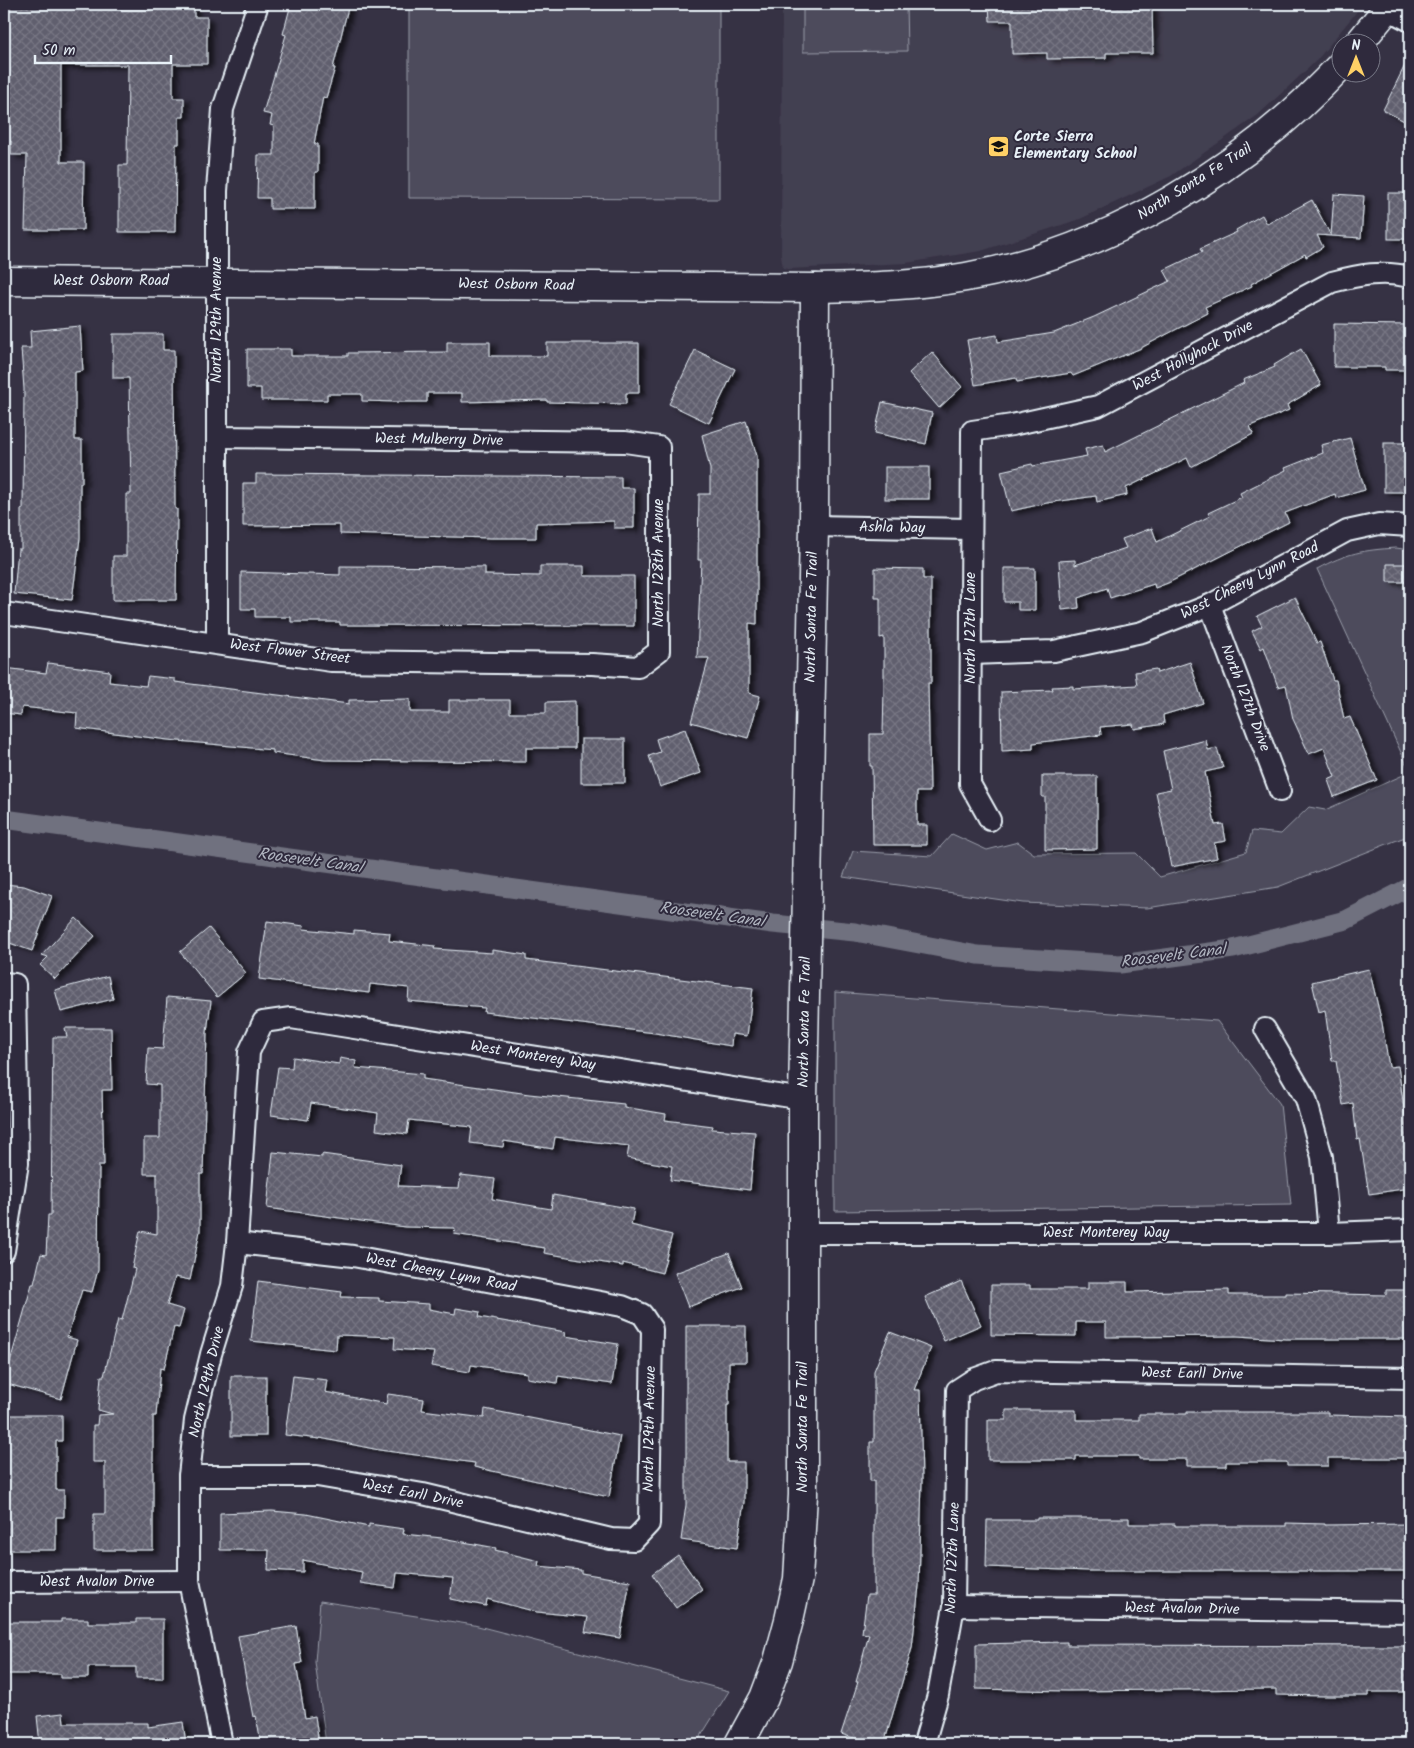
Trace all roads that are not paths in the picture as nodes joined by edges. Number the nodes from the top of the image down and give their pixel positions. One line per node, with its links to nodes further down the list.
1 (258, 4): 8 (street, North 129th Avenue)
2 (1396, 11): 3 (street)
3 (1372, 32)
4 (1332, 74): 5 (street, North Santa Fe Trail)
5 (1026, 263): 9 (street, West Osborn Road)
6 (1410, 277): 10 (street, West Hollyhock Drive)
7 (4, 281): 8 (street, West Osborn Road)
8 (217, 282): 9 (street, West Osborn Road); 11 (street, North 129th Avenue)
9 (815, 288): 13 (street, North Santa Fe Trail)
10 (972, 430): 15 (street, North 127th Lane)
11 (218, 437): 12 (street, West Mulberry Drive); 18 (street, North 129th Avenue)
12 (659, 448): 20 (street, North 128th Avenue)
13 (814, 526): 15 (street, Ashla Way); 26 (street, North Santa Fe Trail)
14 (1410, 526): 16 (street, West Cheery Lynn Road)
15 (970, 529): 19 (street, North 127th Lane)
16 (1210, 605): 19 (street, West Cheery Lynn Road); 21 (street, North 127th Drive)
17 (4, 613): 18 (street, West Flower Street)
18 (217, 643): 20 (street, West Flower Street)
19 (972, 654): 22 (street, North 127th Lane)
20 (638, 668)
21 (1280, 791)
22 (990, 820)
23 (10, 983): 27 (street)
24 (263, 1022): 26 (street, West Monterey Way); 31 (street, North 129th Drive)
25 (1265, 1029): 30 (street)
26 (803, 1099): 29 (street, North Santa Fe Trail)
27 (8, 1207): 32 (street)
28 (1410, 1230): 30 (street, West Monterey Way)
29 (802, 1233): 30 (street, West Monterey Way); 43 (street, North Santa Fe Trail)
30 (1329, 1233)
31 (237, 1243): 33 (street, West Cheery Lynn Road); 36 (street, North 129th Drive)
32 (4, 1251)
33 (642, 1314): 37 (street, North 129th Avenue)
34 (1410, 1378): 35 (street, West Earll Drive)
35 (974, 1380): 40 (street, North 127th Lane)
36 (189, 1476): 37 (street, West Earll Drive); 38 (street, North 129th Drive)
37 (634, 1540)
38 (189, 1581): 39 (street, West Avalon Drive); 42 (street, North 129th Drive)
39 (4, 1582)
40 (954, 1606): 41 (street, West Avalon Drive); 44 (street, North 127th Lane)
41 (1410, 1612)
42 (222, 1744)
43 (739, 1744)
44 (924, 1744)

